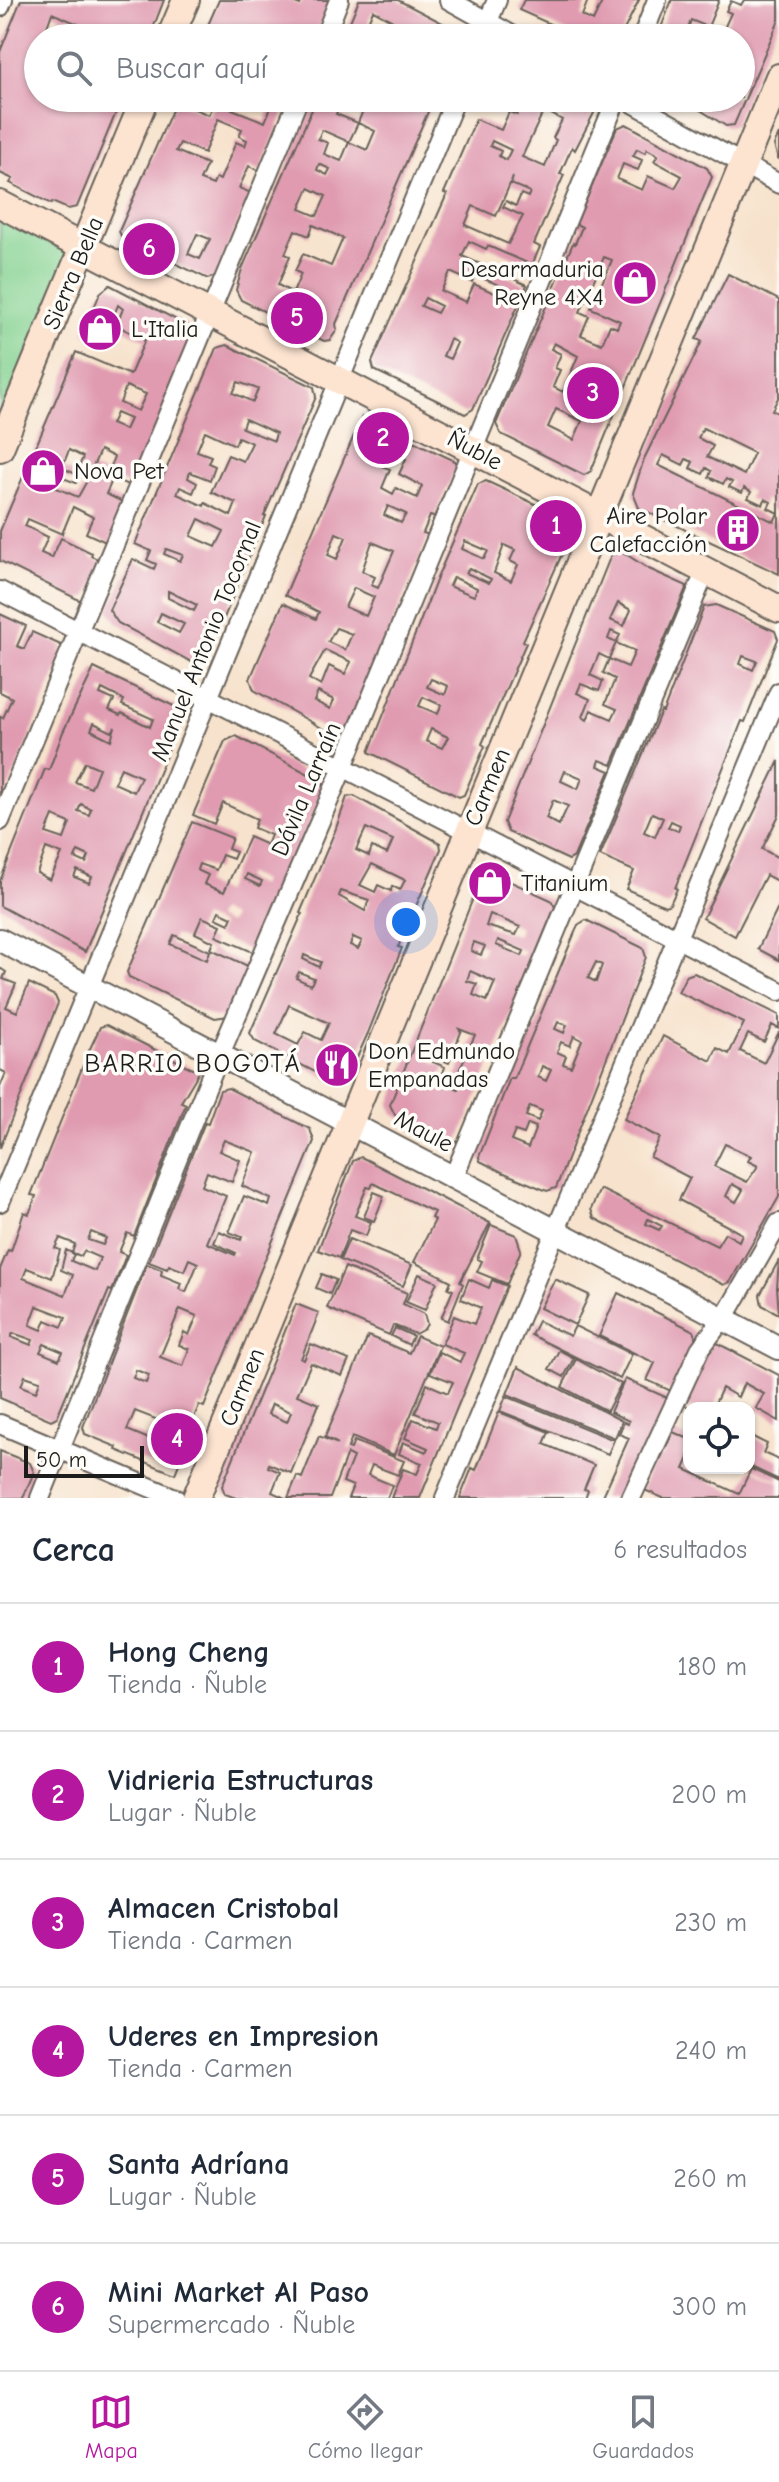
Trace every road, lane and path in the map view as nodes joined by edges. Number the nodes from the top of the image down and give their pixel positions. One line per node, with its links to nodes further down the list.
1 (3, 0): 7 (street)
2 (186, 0): 8 (main road)
3 (339, 0): 9 (street)
4 (449, 0): 10 (street)
5 (497, 0): 11 (street)
6 (657, 0): 12 (street)
7 (0, 7)
8 (176, 24)
9 (330, 24)
10 (478, 24)
11 (487, 24)
12 (648, 24)
13 (779, 77): 19 (main road, Carmen)
14 (139, 112): 22 (main road, Sierra Bella)
15 (293, 112): 23 (street)
16 (450, 112): 24 (street, Manuel Antonio Tocornal)
17 (611, 112): 26 (street, Dávila Larraín)
18 (649, 112): 19 (street)
19 (743, 164): 20 (street); 27 (main road, Carmen)
20 (779, 184)
21 (0, 204): 22 (main road, Ñuble)
22 (84, 247): 23 (main road, Ñuble); 25 (main road, Sierra Bella)
23 (210, 312): 24 (main road, Ñuble); 31 (street)
24 (340, 379): 26 (main road, Ñuble); 33 (street, Manuel Antonio Tocornal)
25 (0, 448)
26 (472, 448): 27 (main road, Ñuble); 34 (street, Dávila Larraín)
27 (600, 515): 28 (main road, Ñuble); 36 (main road, Carmen)
28 (706, 570): 30 (main road, Ñuble); 37 (street)
29 (0, 591): 31 (street)
30 (779, 609)
31 (79, 631): 33 (street); 35 (street)
32 (779, 692): 38 (street)
33 (209, 698): 34 (street); 40 (street, Manuel Antonio Tocornal)
34 (343, 766): 36 (street); 42 (street, Dávila Larraín)
35 (0, 821)
36 (469, 831): 37 (street); 43 (main road, Carmen)
37 (575, 885): 38 (street); 44 (street)
38 (677, 938): 41 (street); 47 (street)
39 (0, 940): 40 (street, Maule)
40 (89, 986): 42 (street, Maule); 45 (street, Manuel Antonio Tocornal)
41 (779, 991)
42 (220, 1054): 43 (street, Maule); 51 (street, Dávila Larraín)
43 (350, 1122): 44 (street, Maule); 54 (main road, Carmen)
44 (454, 1176): 47 (street, Maule)
45 (0, 1202)
46 (779, 1223): 48 (street)
47 (556, 1230): 48 (street, Maule); 55 (street)
48 (722, 1318): 49 (street, Maule); 56 (street)
49 (779, 1348)
50 (0, 1424): 51 (street)
51 (59, 1449): 52 (street, Dávila Larraín); 53 (street)
52 (40, 1498)
53 (175, 1498)
54 (196, 1498)
55 (445, 1498)
56 (631, 1498)

